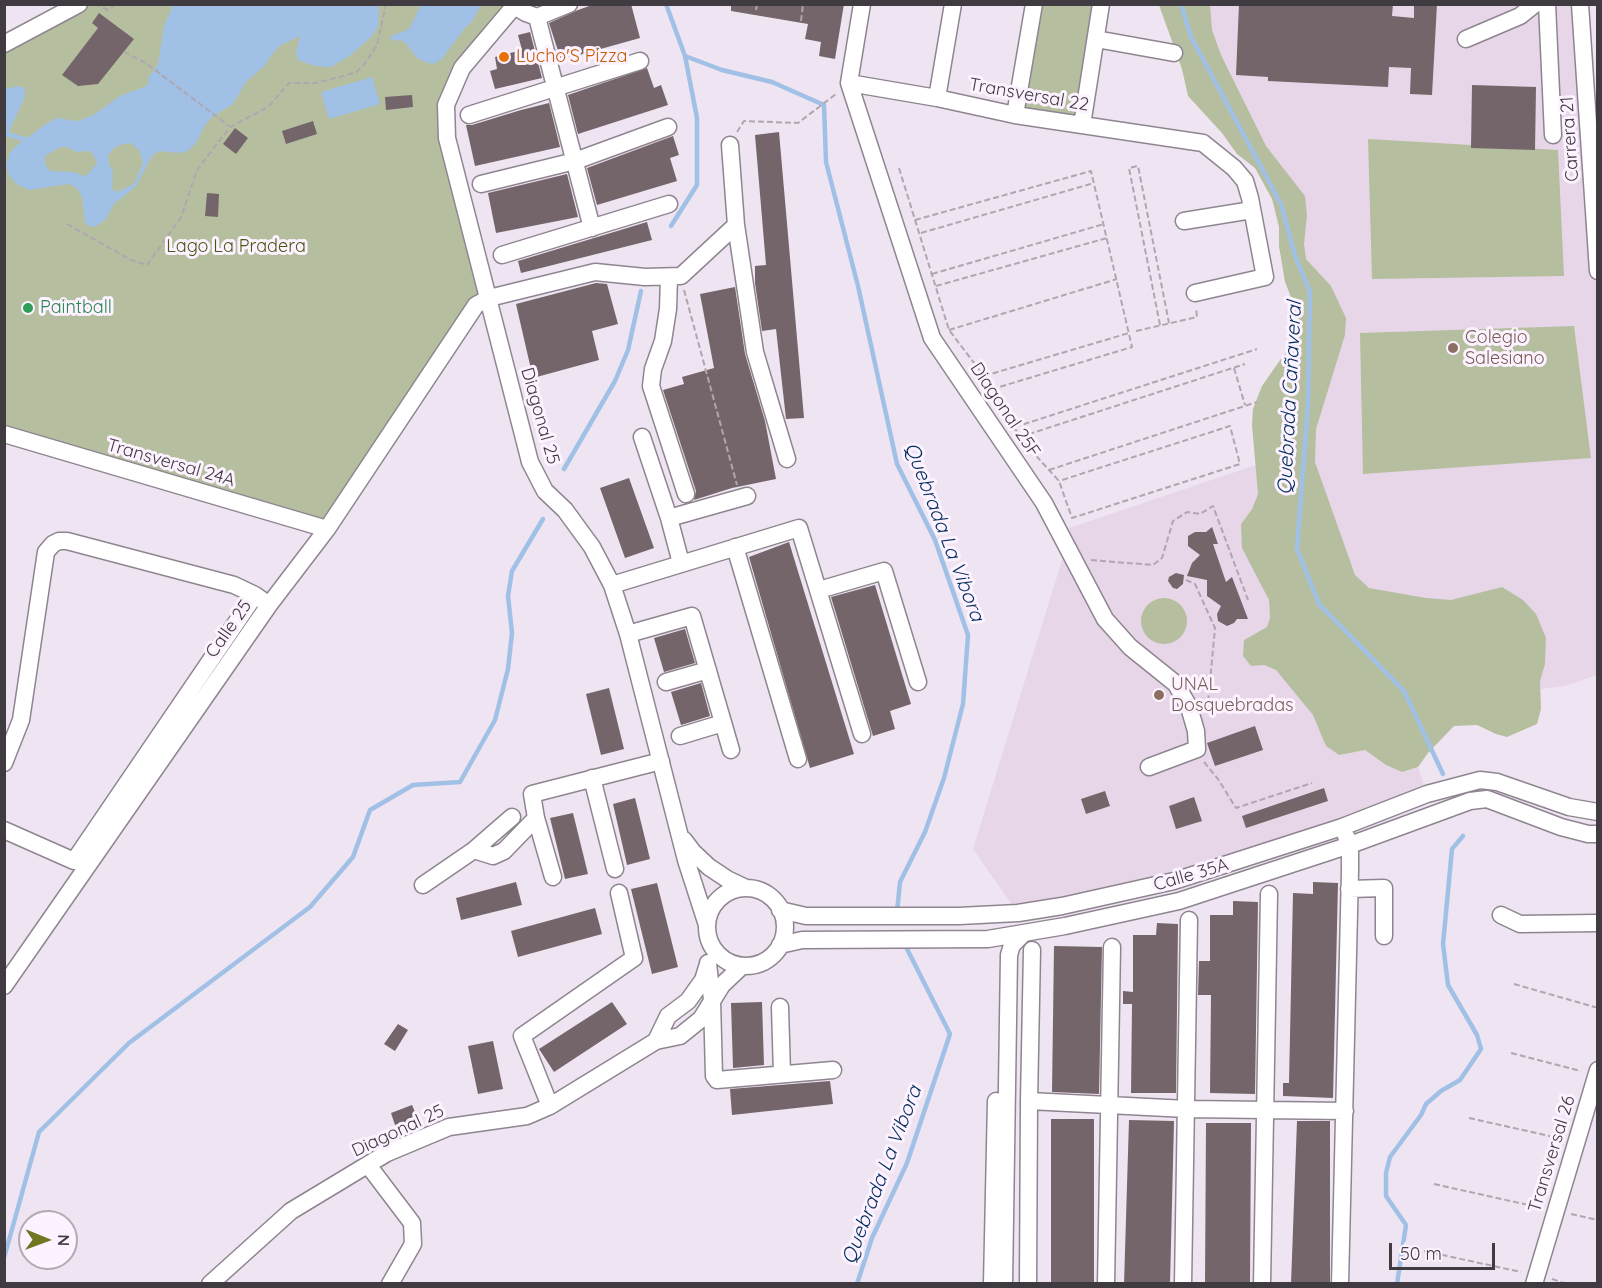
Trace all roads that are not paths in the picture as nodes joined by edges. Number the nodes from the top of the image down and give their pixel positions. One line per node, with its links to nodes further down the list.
1 (79, 4): 14 (street)
2 (569, 4): 11 (street)
3 (862, 4): 17 (street, Diagonal 25F)
4 (953, 4): 19 (street)
5 (1034, 4): 21 (street)
6 (1101, 4): 12 (street)
7 (1535, 4): 13 (street)
8 (1547, 4): 24 (street)
9 (1580, 4): 34 (street, Carrera 21)
10 (515, 5): 11 (street); 37 (street, Diagonal 25)
11 (537, 17): 18 (street)
12 (1096, 39): 15 (street); 22 (street)
13 (1466, 39)
14 (4, 44)
15 (1174, 53)
16 (640, 61): 18 (street)
17 (849, 82): 19 (street, Transversal 22); 62 (street, Diagonal 25F)
18 (556, 87): 20 (street); 26 (street)
19 (937, 98): 21 (street, Transversal 22)
20 (469, 115)
21 (1015, 116): 22 (street, Transversal 22)
22 (1082, 125): 29 (street, Transversal 22)
23 (668, 127): 26 (street)
24 (1553, 135)
25 (730, 145): 31 (street)
26 (575, 161): 27 (street); 32 (street)
27 (481, 184)
28 (669, 204): 32 (street)
29 (1252, 210): 30 (street); 36 (street)
30 (1184, 221)
31 (736, 225): 35 (street); 40 (street)
32 (592, 228): 33 (street)
33 (502, 255)
34 (1598, 271)
35 (675, 276): 37 (street); 42 (street)
36 (1195, 293)
37 (489, 298): 44 (street, Calle 25); 47 (street, Diagonal 25)
38 (4, 434): 44 (street, Transversal 24A)
39 (642, 437): 43 (street)
40 (787, 459)
41 (743, 493): 43 (street)
42 (686, 494)
43 (669, 518): 46 (street)
44 (327, 529): 50 (street, Calle 25)
45 (735, 547): 46 (street); 48 (street); 59 (street)
46 (681, 563): 47 (street)
47 (612, 585): 51 (street, Diagonal 25)
48 (819, 590): 54 (street); 56 (street)
49 (255, 595): 50 (street); 61 (street); 68 (street)
50 (269, 605): 93 (street, Calle 25)
51 (628, 634): 52 (street); 60 (street, Diagonal 25)
52 (708, 670): 53 (street); 55 (street)
53 (666, 682)
54 (918, 682)
55 (723, 723): 57 (street); 58 (street)
56 (862, 734)
57 (680, 736)
58 (731, 750)
59 (798, 759)
60 (661, 761): 63 (street); 70 (street, Diagonal 25)
61 (4, 763)
62 (1149, 767)
63 (592, 778): 66 (street); 73 (street)
64 (1598, 812): 67 (street, Calle 35A)
65 (512, 818): 72 (street)
66 (536, 818): 72 (street); 74 (street)
67 (1342, 827): 71 (street); 80 (street, Calle 35A)
68 (4, 830)
69 (1598, 834): 71 (street, Calle 35A)
70 (680, 835): 76 (street, Diagonal 25); 84 (street, Diagonal 25)
71 (1350, 845): 77 (street); 85 (street, Calle 35A)
72 (474, 850): 75 (street)
73 (615, 869)
74 (553, 878)
75 (423, 885)
76 (746, 888): 80 (street); 84 (street)
77 (1349, 889): 86 (street); 106 (street)
78 (618, 893): 102 (street)
79 (1269, 894): 105 (street)
80 (780, 910): 88 (street)
81 (1502, 915): 83 (street)
82 (1189, 921): 104 (street)
83 (1598, 923)
84 (707, 931): 91 (street, Diagonal 25); 92 (street)
85 (1023, 934): 87 (street, Calle 35A); 112 (street)
86 (1384, 936)
87 (988, 939): 88 (street, Calle 35A); 111 (street)
88 (780, 945): 92 (street)
89 (1112, 947): 103 (street)
90 (1032, 950): 101 (street)
91 (708, 963): 95 (street); 97 (street, Diagonal 25)
92 (742, 966): 95 (street, Diagonal 25)
93 (10, 968): 94 (street, Calle 25)
94 (4, 986)
95 (712, 1000): 97 (street, Diagonal 25); 100 (street)
96 (780, 1007): 100 (street)
97 (656, 1041): 102 (street, Diagonal 25)
98 (833, 1070): 100 (street)
99 (1597, 1073): 108 (street, Transversal 26)
100 (782, 1074)
101 (1029, 1101): 103 (street); 113 (street)
102 (550, 1106): 107 (street, Diagonal 25)
103 (1109, 1106): 104 (street); 114 (street)
104 (1187, 1109): 105 (street); 115 (street)
105 (1265, 1109): 106 (street); 116 (street)
106 (1345, 1111): 117 (street)
107 (368, 1165): 109 (street, Diagonal 25); 110 (street)
108 (1535, 1279)
109 (210, 1284)
110 (390, 1284)
111 (992, 1284)
112 (1004, 1284)
113 (1028, 1284)
114 (1106, 1284)
115 (1183, 1284)
116 (1262, 1284)
117 (1340, 1284)

